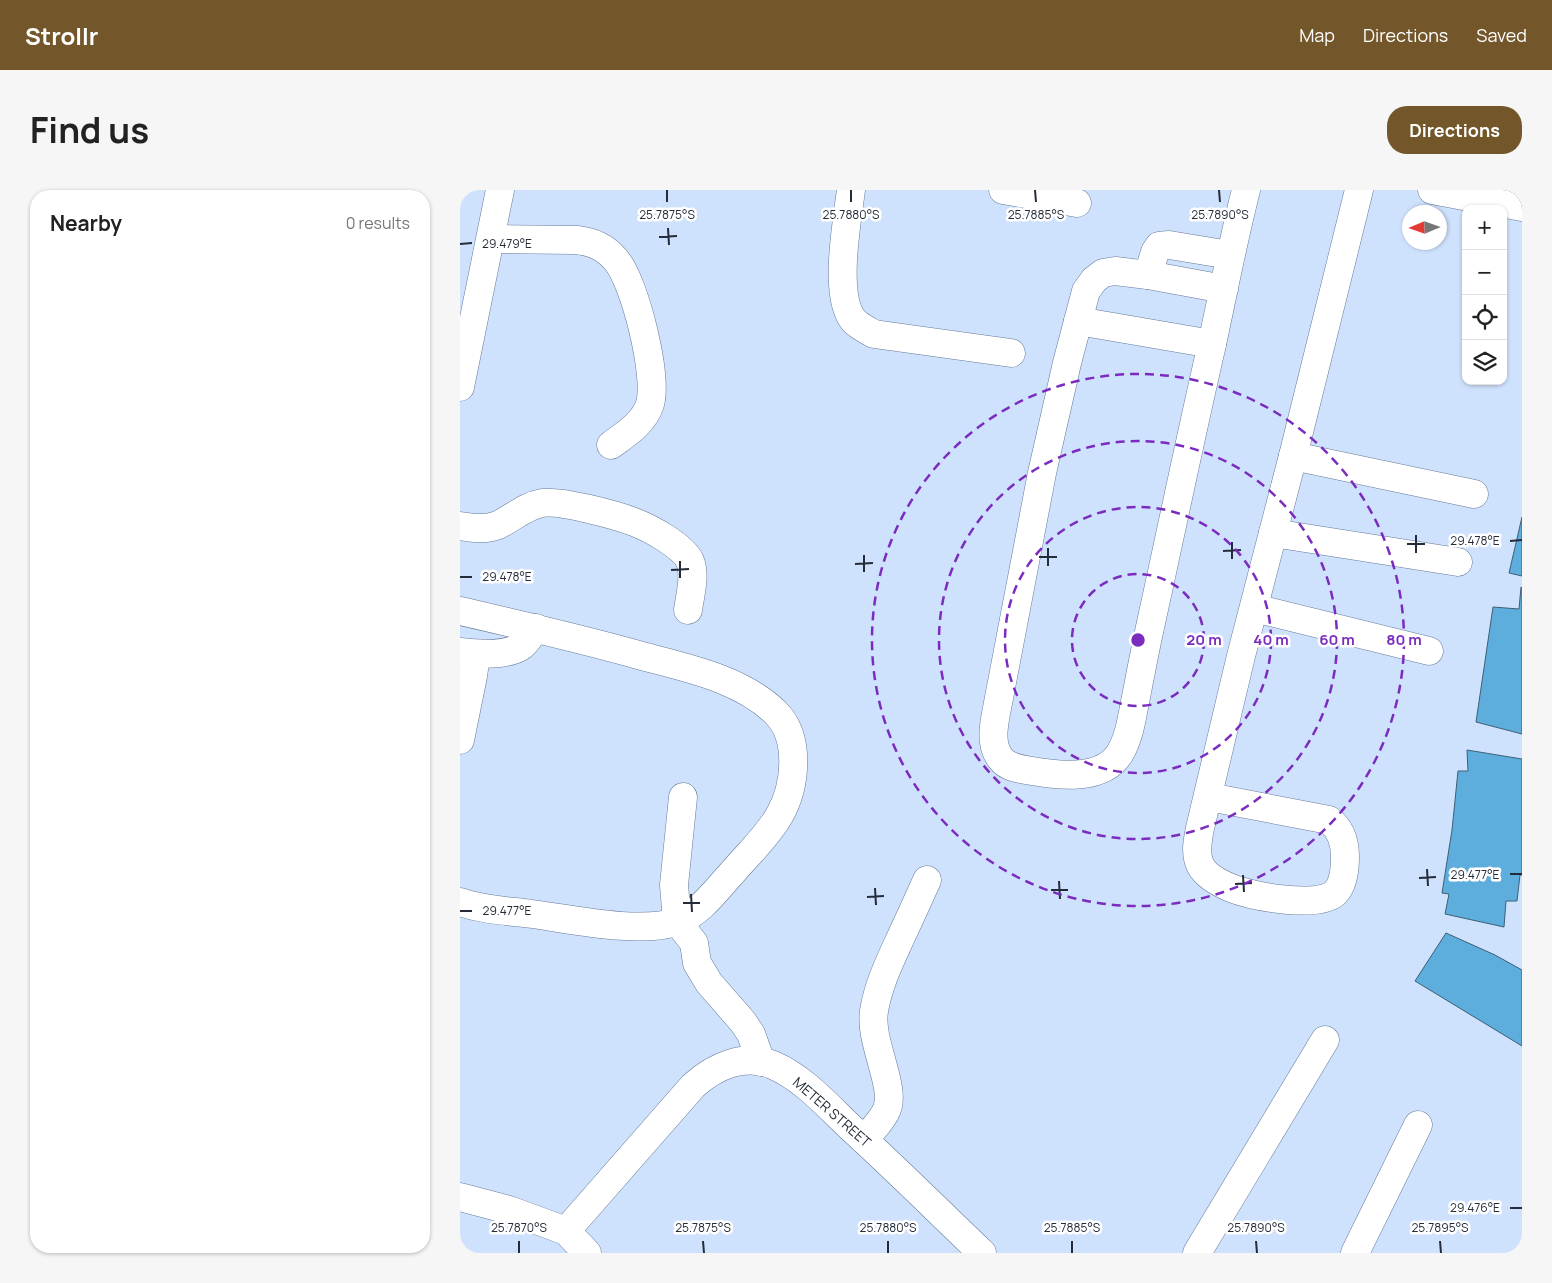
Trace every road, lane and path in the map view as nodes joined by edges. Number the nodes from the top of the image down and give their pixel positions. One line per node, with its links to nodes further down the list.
1 (500, 190): 9 (street)
2 (851, 190): 15 (street)
3 (1003, 190): 7 (street)
4 (1246, 190): 10 (street)
5 (1359, 190): 18 (street)
6 (1432, 190): 8 (street)
7 (1076, 204)
8 (1522, 207)
9 (491, 239): 16 (street); 17 (street)
10 (1230, 255): 11 (street); 12 (street)
11 (1148, 275): 12 (street); 13 (street)
12 (1224, 289): 14 (street)
13 (1078, 321): 14 (street); 14 (street)
14 (1212, 344)
15 (1011, 353)
16 (460, 387)
17 (611, 445)
18 (1293, 456): 19 (street); 21 (street)
19 (1474, 494)
20 (460, 526): 24 (street)
21 (1273, 533): 22 (street); 23 (street)
22 (1458, 562)
23 (1254, 608): 27 (street); 31 (street)
24 (688, 610)
25 (460, 611): 26 (street)
26 (536, 628): 28 (street); 34 (street)
27 (1429, 651)
28 (468, 653): 29 (street)
29 (460, 740)
30 (683, 797): 34 (street)
31 (1209, 798): 31 (street)
32 (926, 880): 38 (street)
33 (460, 902): 34 (street)
34 (677, 922): 36 (street)
35 (1325, 1040): 43 (street)
36 (761, 1062): 38 (street, METER STREET); 40 (street, METER STREET)
37 (1418, 1125): 44 (street)
38 (864, 1140): 42 (street, METER STREET)
39 (460, 1197): 40 (street)
40 (566, 1231): 41 (street)
41 (587, 1253)
42 (982, 1253)
43 (1197, 1253)
44 (1355, 1253)

